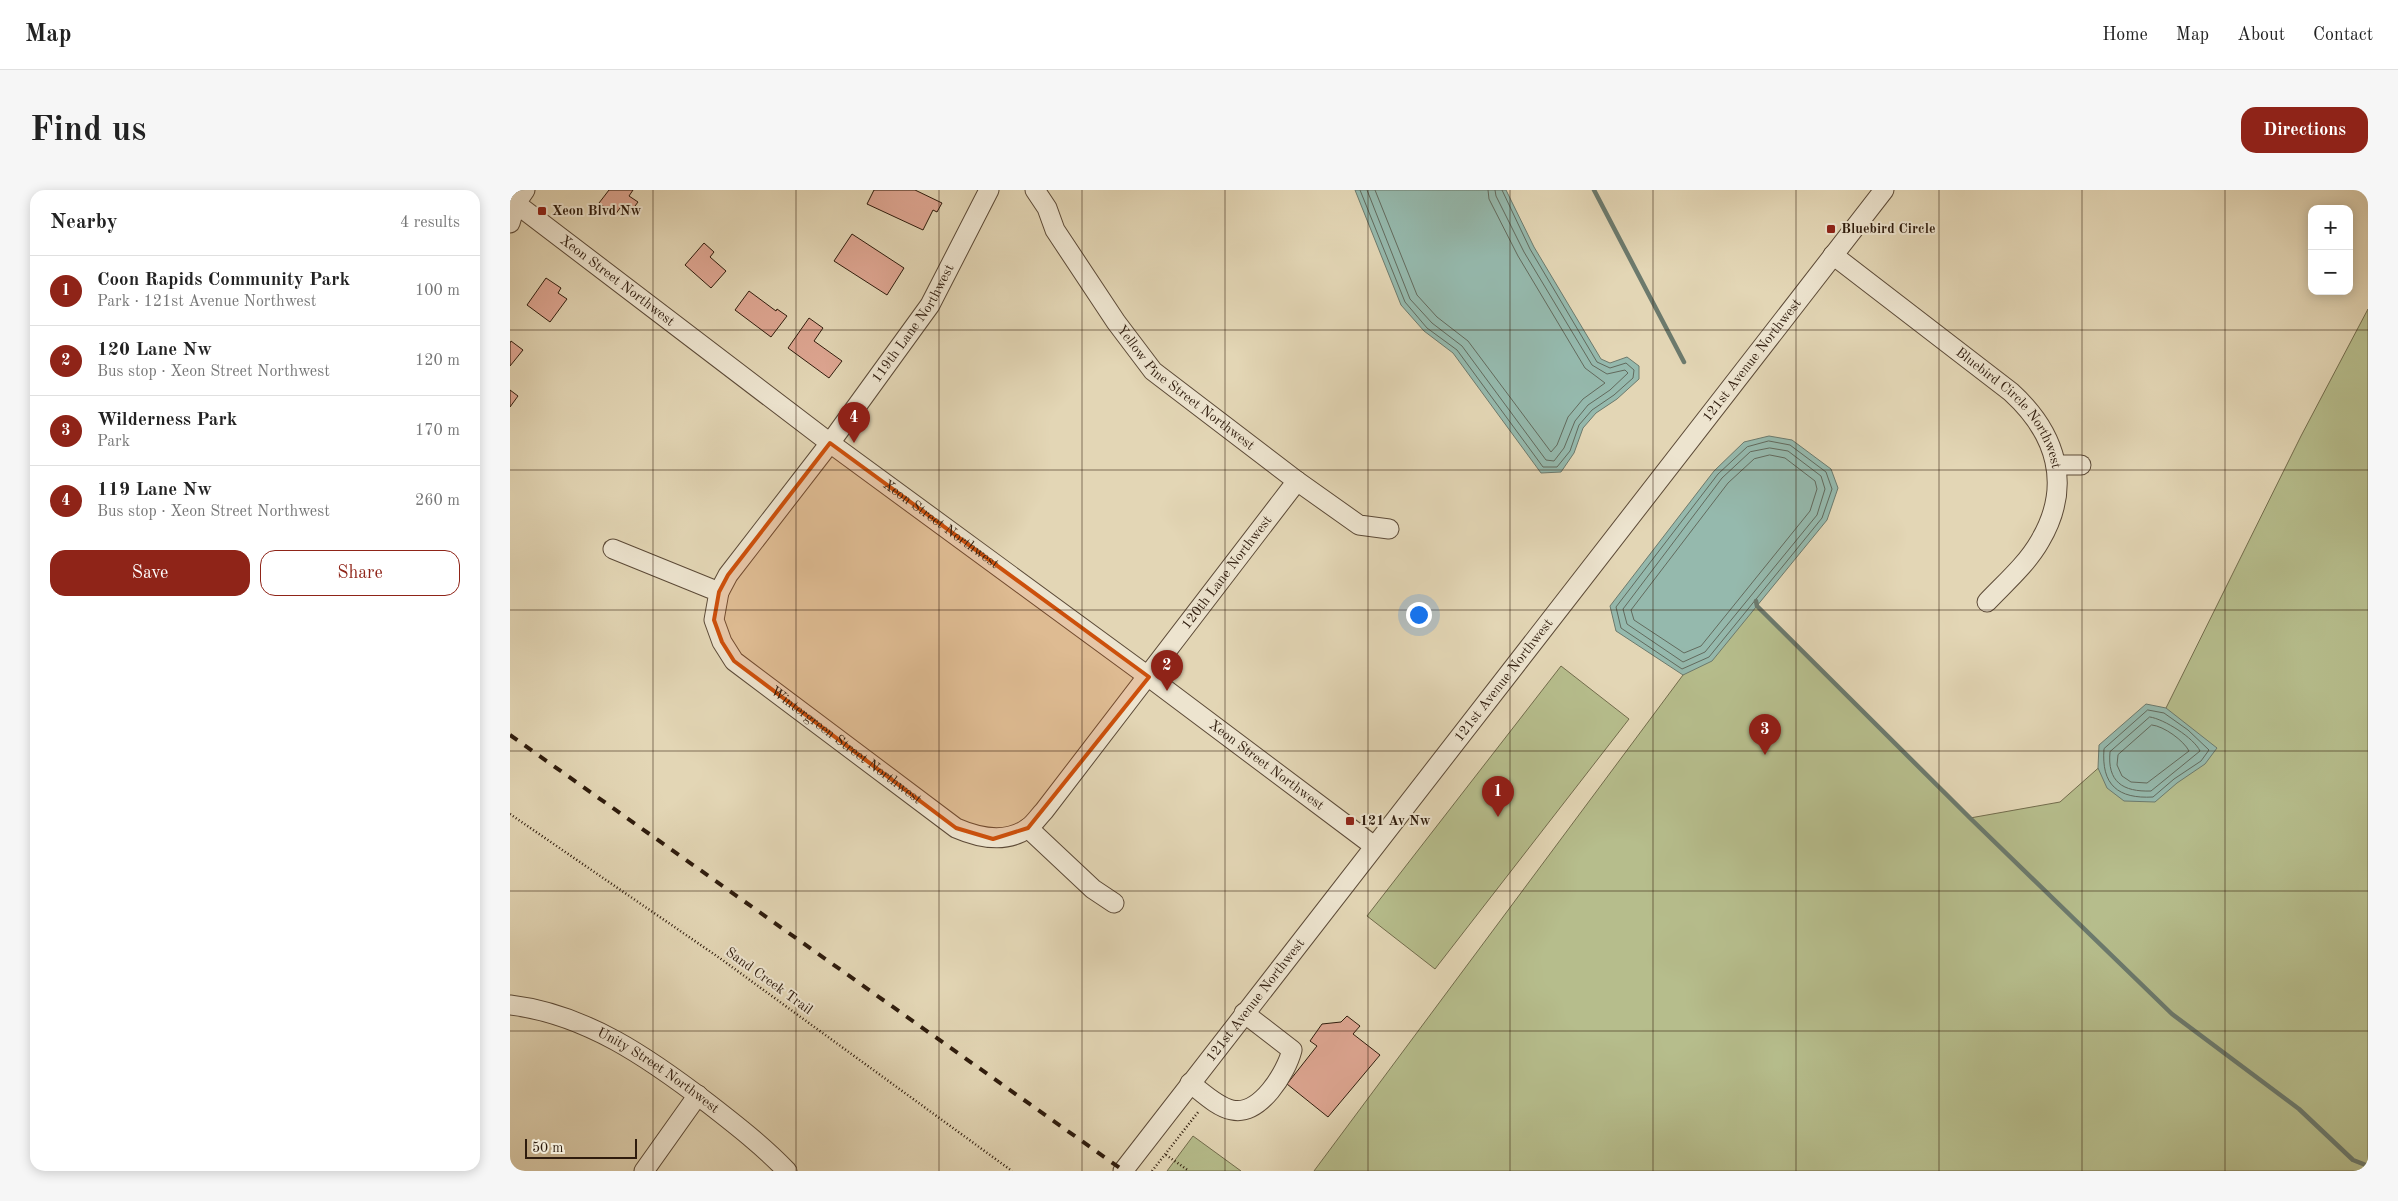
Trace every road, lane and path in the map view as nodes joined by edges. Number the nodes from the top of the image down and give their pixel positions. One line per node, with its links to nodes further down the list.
1 (989, 190): 7 (street, 119th Lane Northwest)
2 (1035, 190): 10 (street, Yellow Pine Street Northwest)
3 (1884, 190): 6 (street, 121st Avenue Northwest)
4 (517, 197): 5 (street); 7 (street, Xeon Street Northwest)
5 (510, 223)
6 (1833, 255): 8 (street, Bluebird Circle Northwest); 18 (street, 121st Avenue Northwest)
7 (830, 443): 13 (street, 119th Lane Northwest); 15 (street, Xeon Street Northwest)
8 (2056, 465): 9 (street); 14 (street, Bluebird Circle Northwest)
9 (2081, 465)
10 (1297, 481): 11 (street, Yellow Pine Street Northwest); 15 (street, 120th Lane Northwest)
11 (1389, 529)
12 (613, 549): 13 (street)
13 (719, 592): 17 (street, Wintergreen Street Northwest)
14 (1987, 602)
15 (1149, 677): 17 (street, 120th Lane Northwest); 18 (street, Xeon Street Northwest)
16 (510, 814): 28 (path, Sand Creek Trail)
17 (1028, 828): 19 (street)
18 (1374, 846): 21 (street, 121st Avenue Northwest)
19 (1114, 903)
20 (510, 1005): 23 (street, Unity Street Northwest)
21 (1244, 1013): 22 (street, 121st Avenue Northwest); 22 (street)
22 (1190, 1083): 29 (street, 121st Avenue Northwest)
23 (698, 1095): 26 (street); 27 (street, Unity Street Northwest)
24 (1203, 1106): 25 (path)
25 (1166, 1155): 30 (path); 31 (path)
26 (644, 1171)
27 (787, 1171)
28 (1012, 1171)
29 (1123, 1171)
30 (1152, 1171)
31 (1188, 1171)

